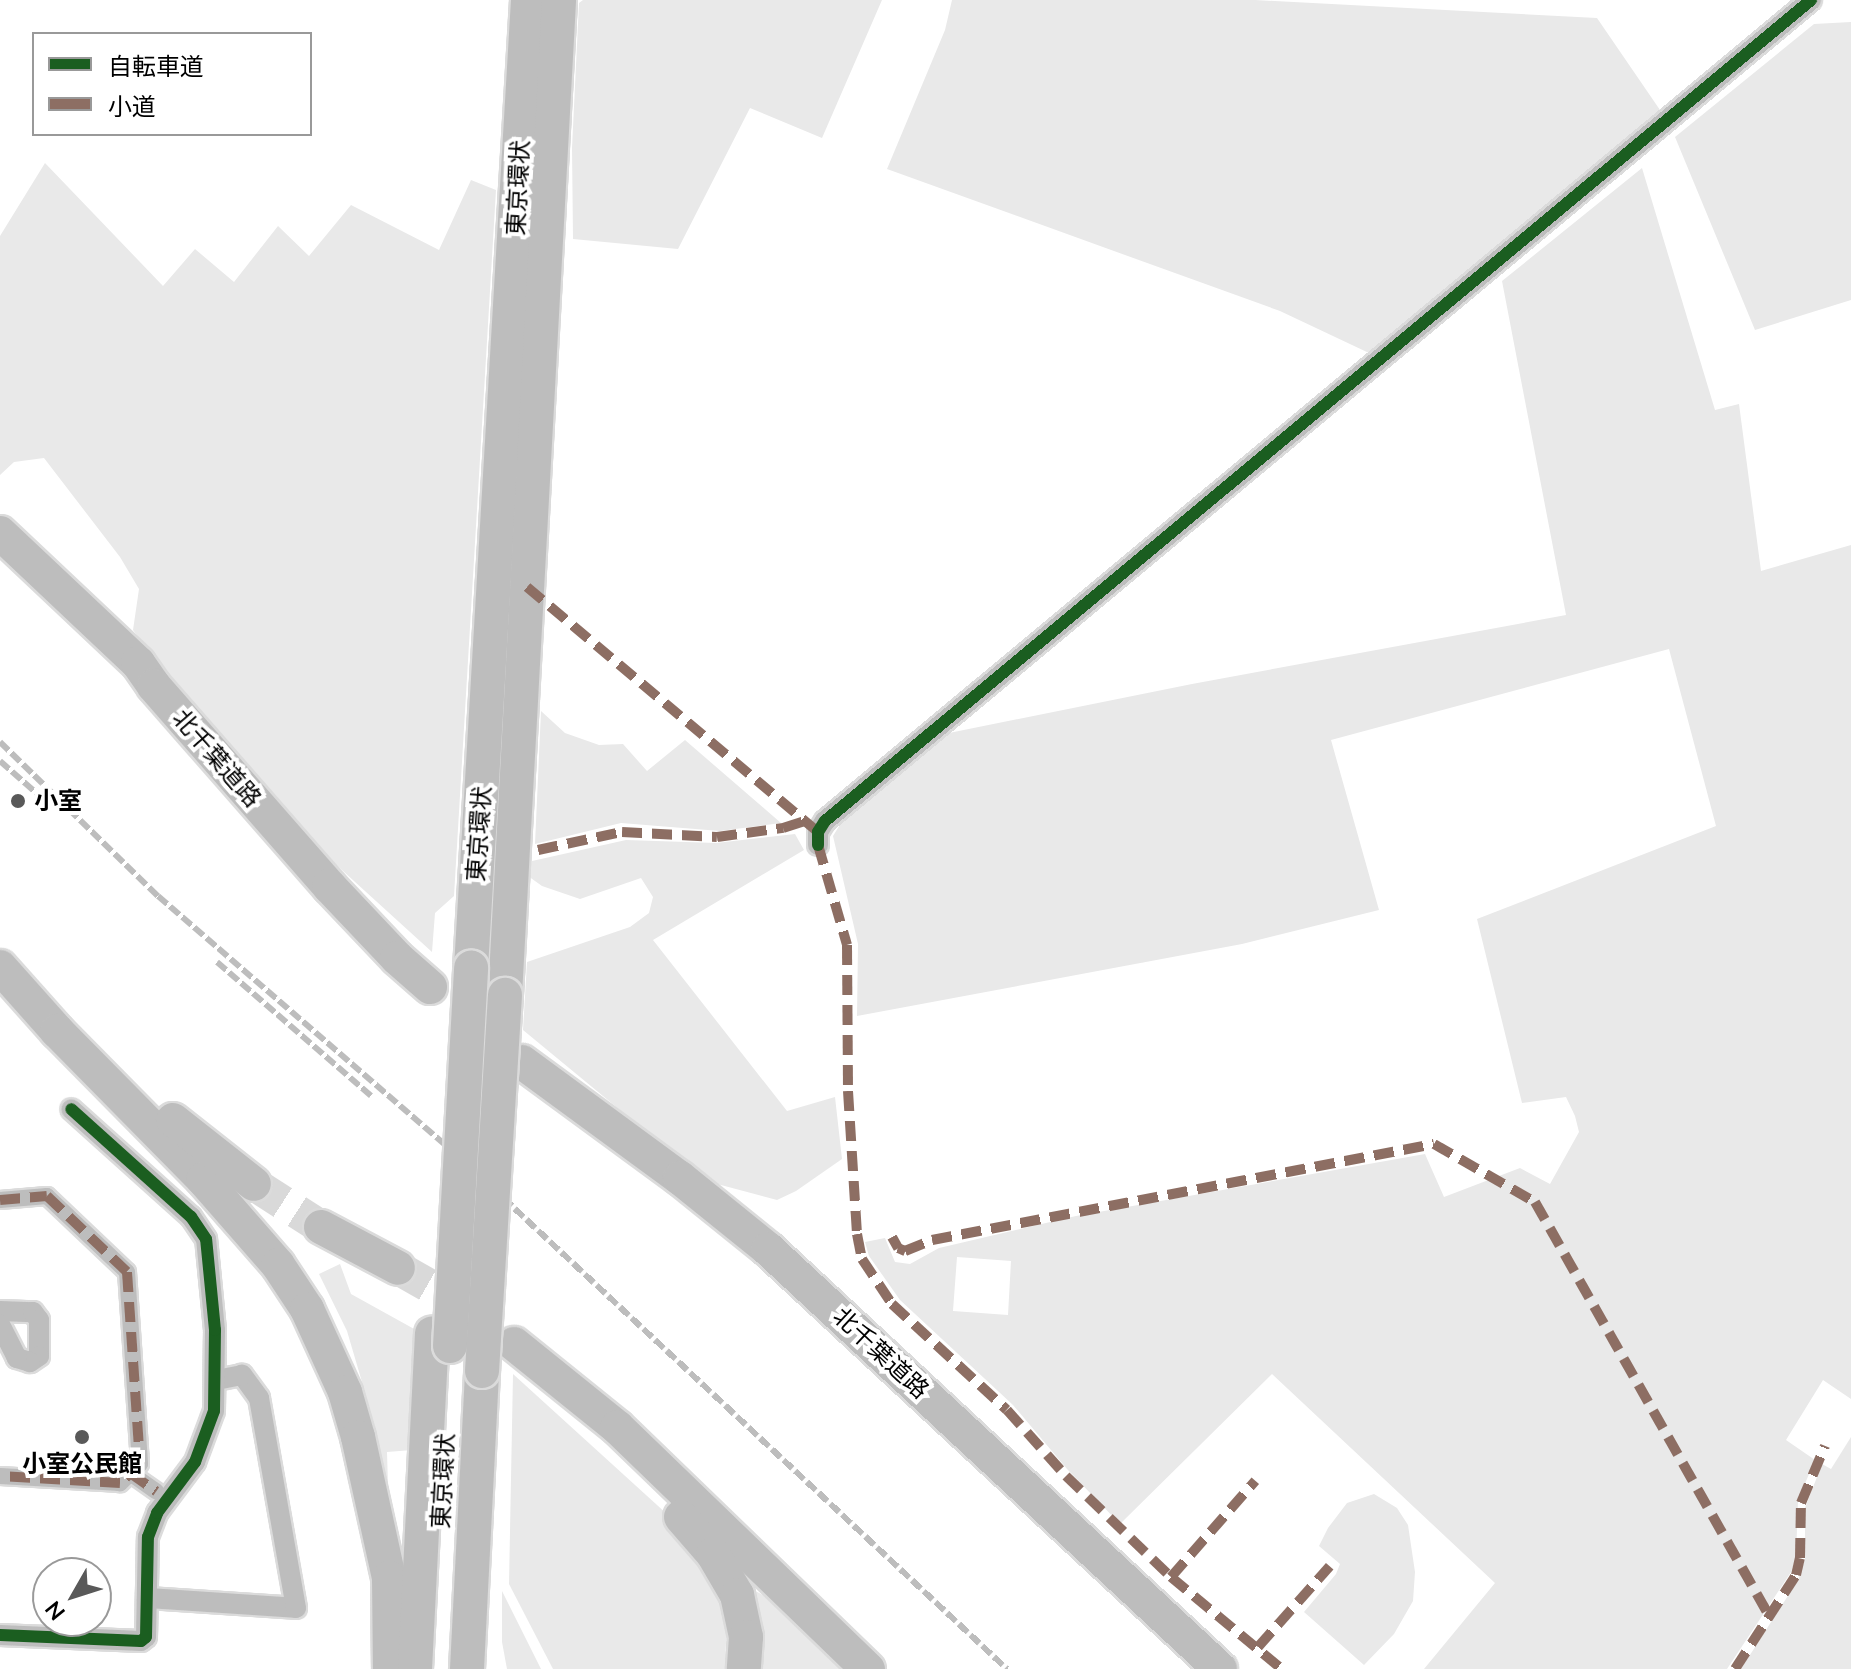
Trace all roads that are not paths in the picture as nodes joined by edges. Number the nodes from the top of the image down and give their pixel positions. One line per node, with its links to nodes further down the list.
1 (528, 0): 17 (highway, 東京環状, bridge)
2 (559, 0): 19 (highway, 東京環状, bridge)
3 (1811, 0): 5 (street)
4 (0, 533): 8 (highway, 北千葉道路)
5 (818, 845)
6 (0, 960): 11 (highway)
7 (0, 967): 25 (highway)
8 (430, 987)
9 (522, 1062): 32 (highway, 北千葉道路)
10 (71, 1109): 18 (street)
11 (254, 1184)
12 (0, 1200): 20 (street)
13 (321, 1227): 14 (highway)
14 (398, 1268)
15 (0, 1311): 16 (street)
16 (0, 1324)
17 (441, 1340): 26 (highway); 27 (highway, 東京環状)
18 (216, 1380): 23 (street); 23 (street)
19 (479, 1412): 28 (highway, 東京環状); 29 (highway)
20 (130, 1473): 21 (street); 22 (street)
21 (0, 1476)
22 (156, 1491)
23 (147, 1598): 24 (street)
24 (0, 1635)
25 (390, 1669)
26 (415, 1669)
27 (433, 1669)
28 (467, 1669)
29 (493, 1669)
30 (744, 1669): 31 (highway)
31 (868, 1669)
32 (1220, 1669)

